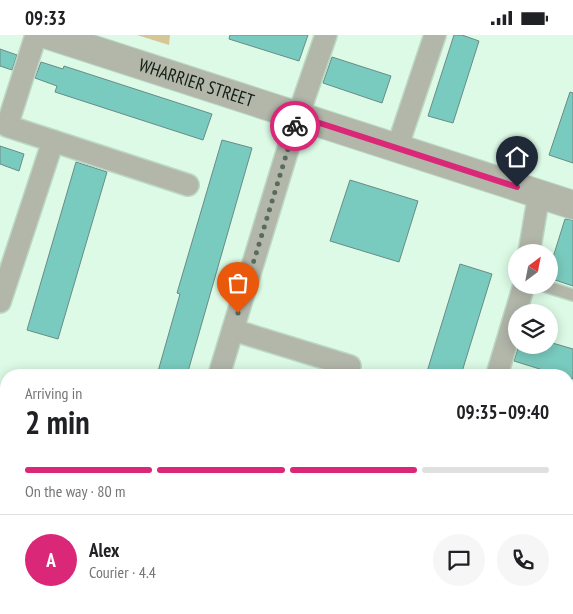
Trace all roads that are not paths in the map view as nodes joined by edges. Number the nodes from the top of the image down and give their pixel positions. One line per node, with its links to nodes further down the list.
1 (36, 35): 6 (street)
2 (48, 35): 5 (street, WHARRIER STREET)
3 (326, 35): 5 (street)
4 (435, 35): 7 (street)
5 (298, 116): 7 (street, WHARRIER STREET); 16 (street)
6 (53, 141): 8 (street); 15 (street)
7 (397, 148): 9 (street, WHARRIER STREET)
8 (188, 185)
9 (539, 194): 10 (street, WHARRIER STREET); 11 (street)
10 (573, 205)
11 (531, 244)
12 (558, 290): 14 (lane)
13 (521, 294): 19 (street)
14 (573, 295)
15 (0, 302)
16 (233, 331): 17 (street); 18 (street)
17 (350, 366)
18 (221, 369)
19 (498, 369)

